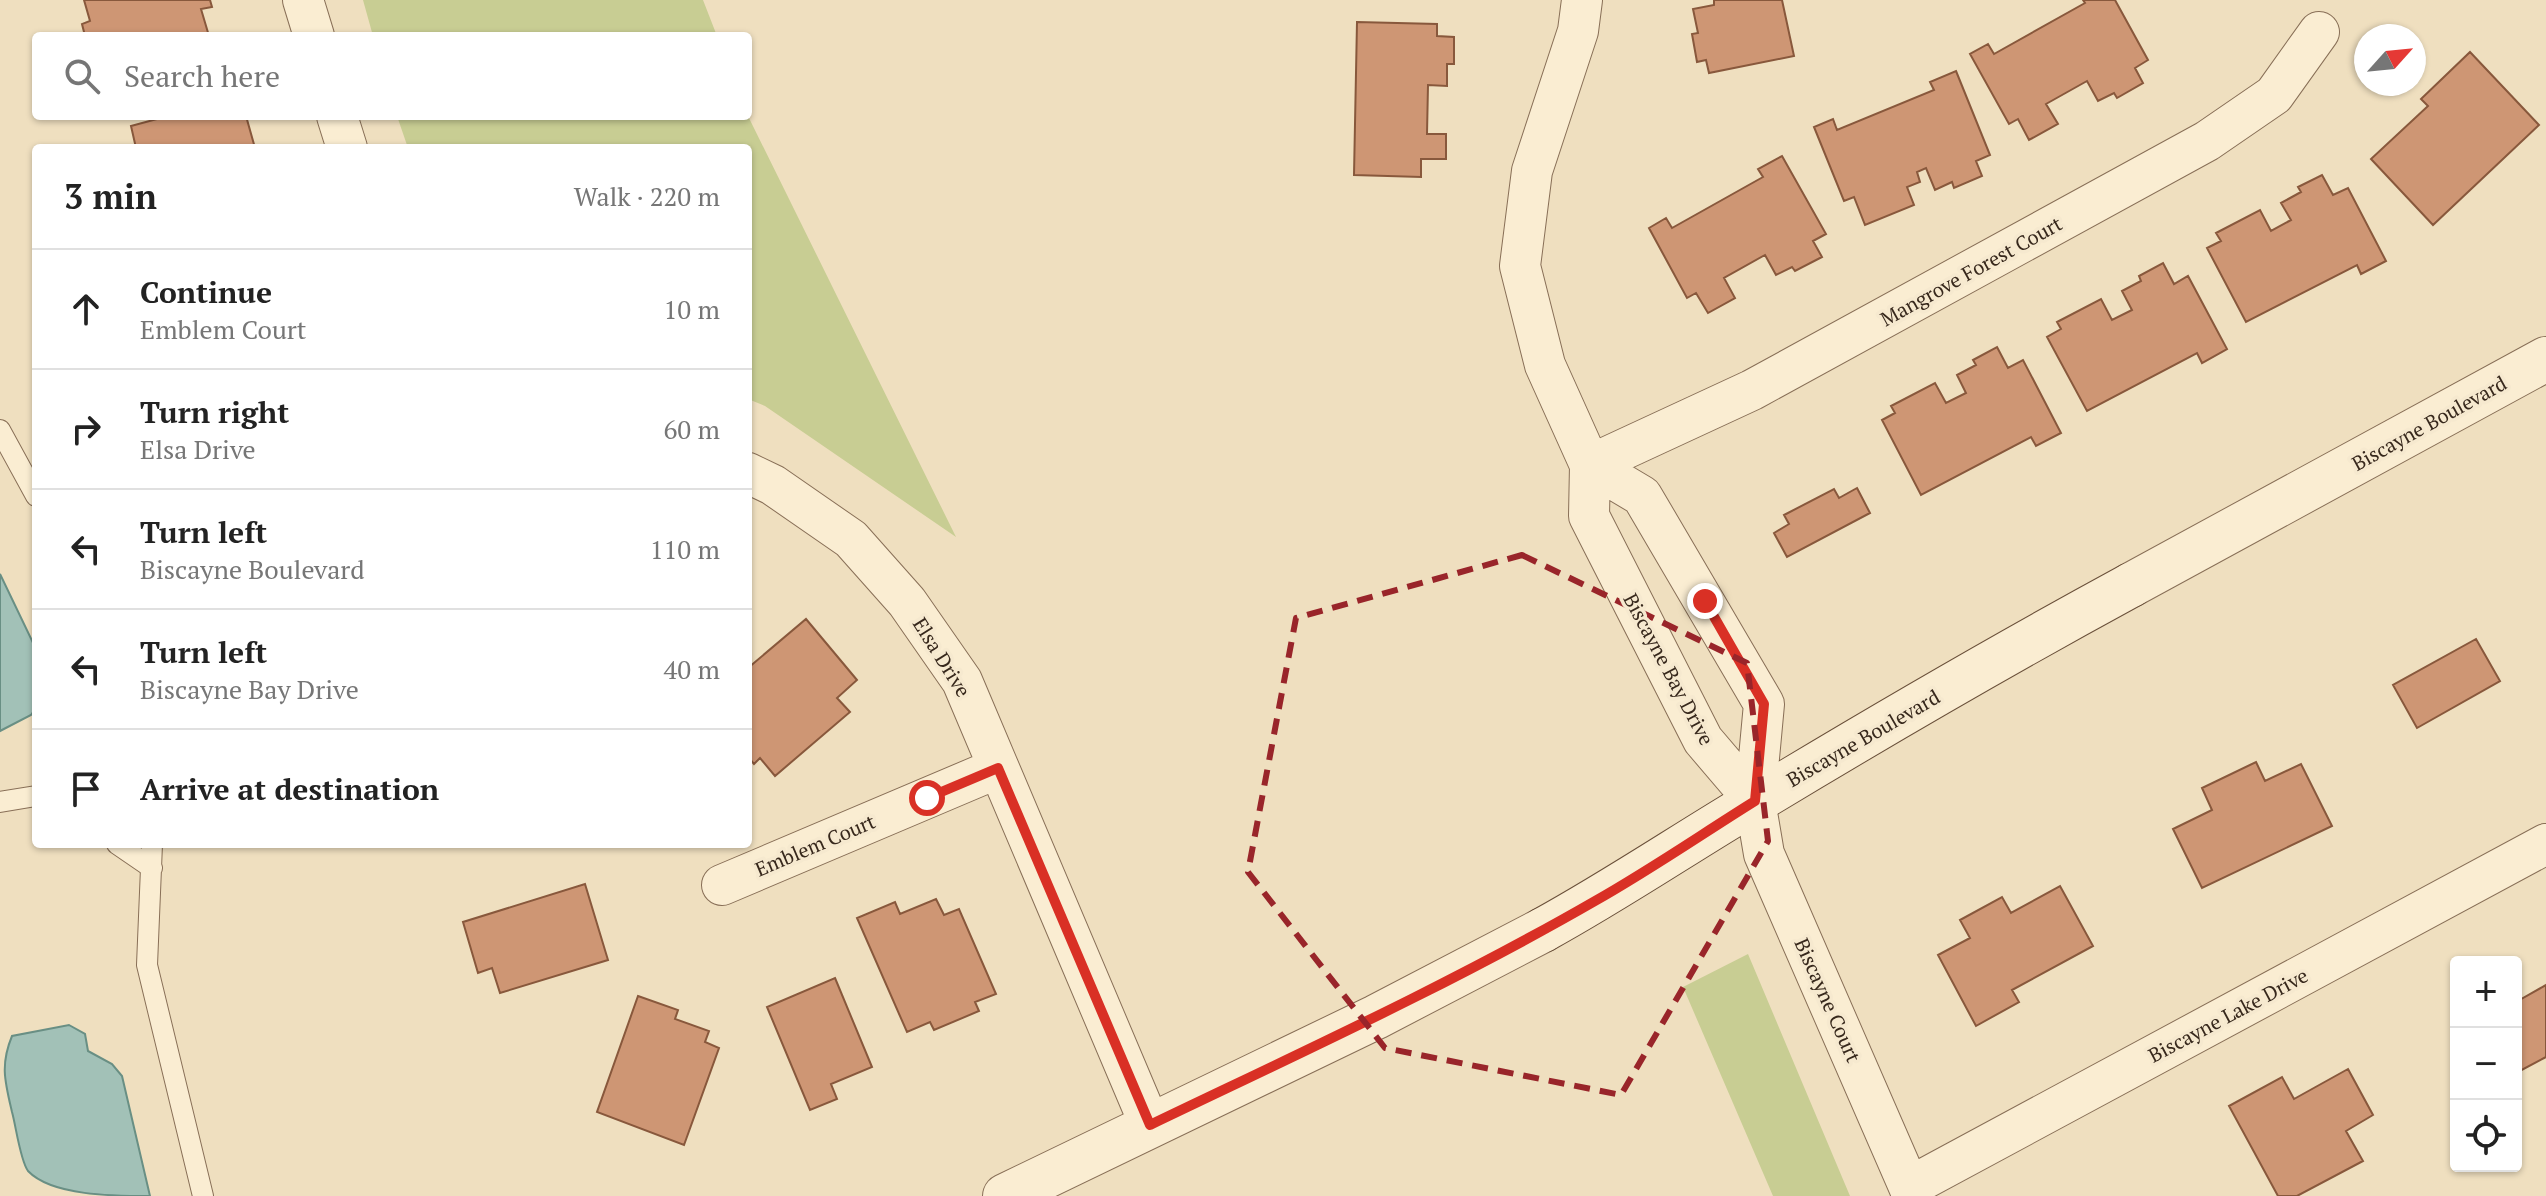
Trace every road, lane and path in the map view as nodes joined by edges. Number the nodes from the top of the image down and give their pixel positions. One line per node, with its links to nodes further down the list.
1 (303, 0): 3 (street)
2 (1582, 0): 9 (street, Biscayne Bay Drive)
3 (313, 32)
4 (2319, 32): 9 (street, Mangrove Forest Court)
5 (338, 120): 6 (street)
6 (346, 144)
7 (2546, 359): 14 (street, Biscayne Boulevard)
8 (0, 430): 11 (lane)
9 (1590, 465): 14 (street, Biscayne Bay Drive); 14 (street)
10 (752, 475): 12 (street, Elsa Drive)
11 (32, 489)
12 (998, 768): 20 (street, Emblem Court); 21 (street, Elsa Drive)
13 (32, 797): 15 (lane)
14 (1755, 801): 21 (street, Biscayne Boulevard); 22 (street, Biscayne Court)
15 (0, 802)
16 (2546, 844): 22 (street, Biscayne Lake Drive)
17 (123, 848): 19 (lane)
18 (152, 848): 19 (lane)
19 (152, 868): 23 (lane)
20 (722, 885)
21 (1150, 1125): 24 (street, Biscayne Boulevard)
22 (1911, 1192)
23 (203, 1196)
24 (1005, 1196)

